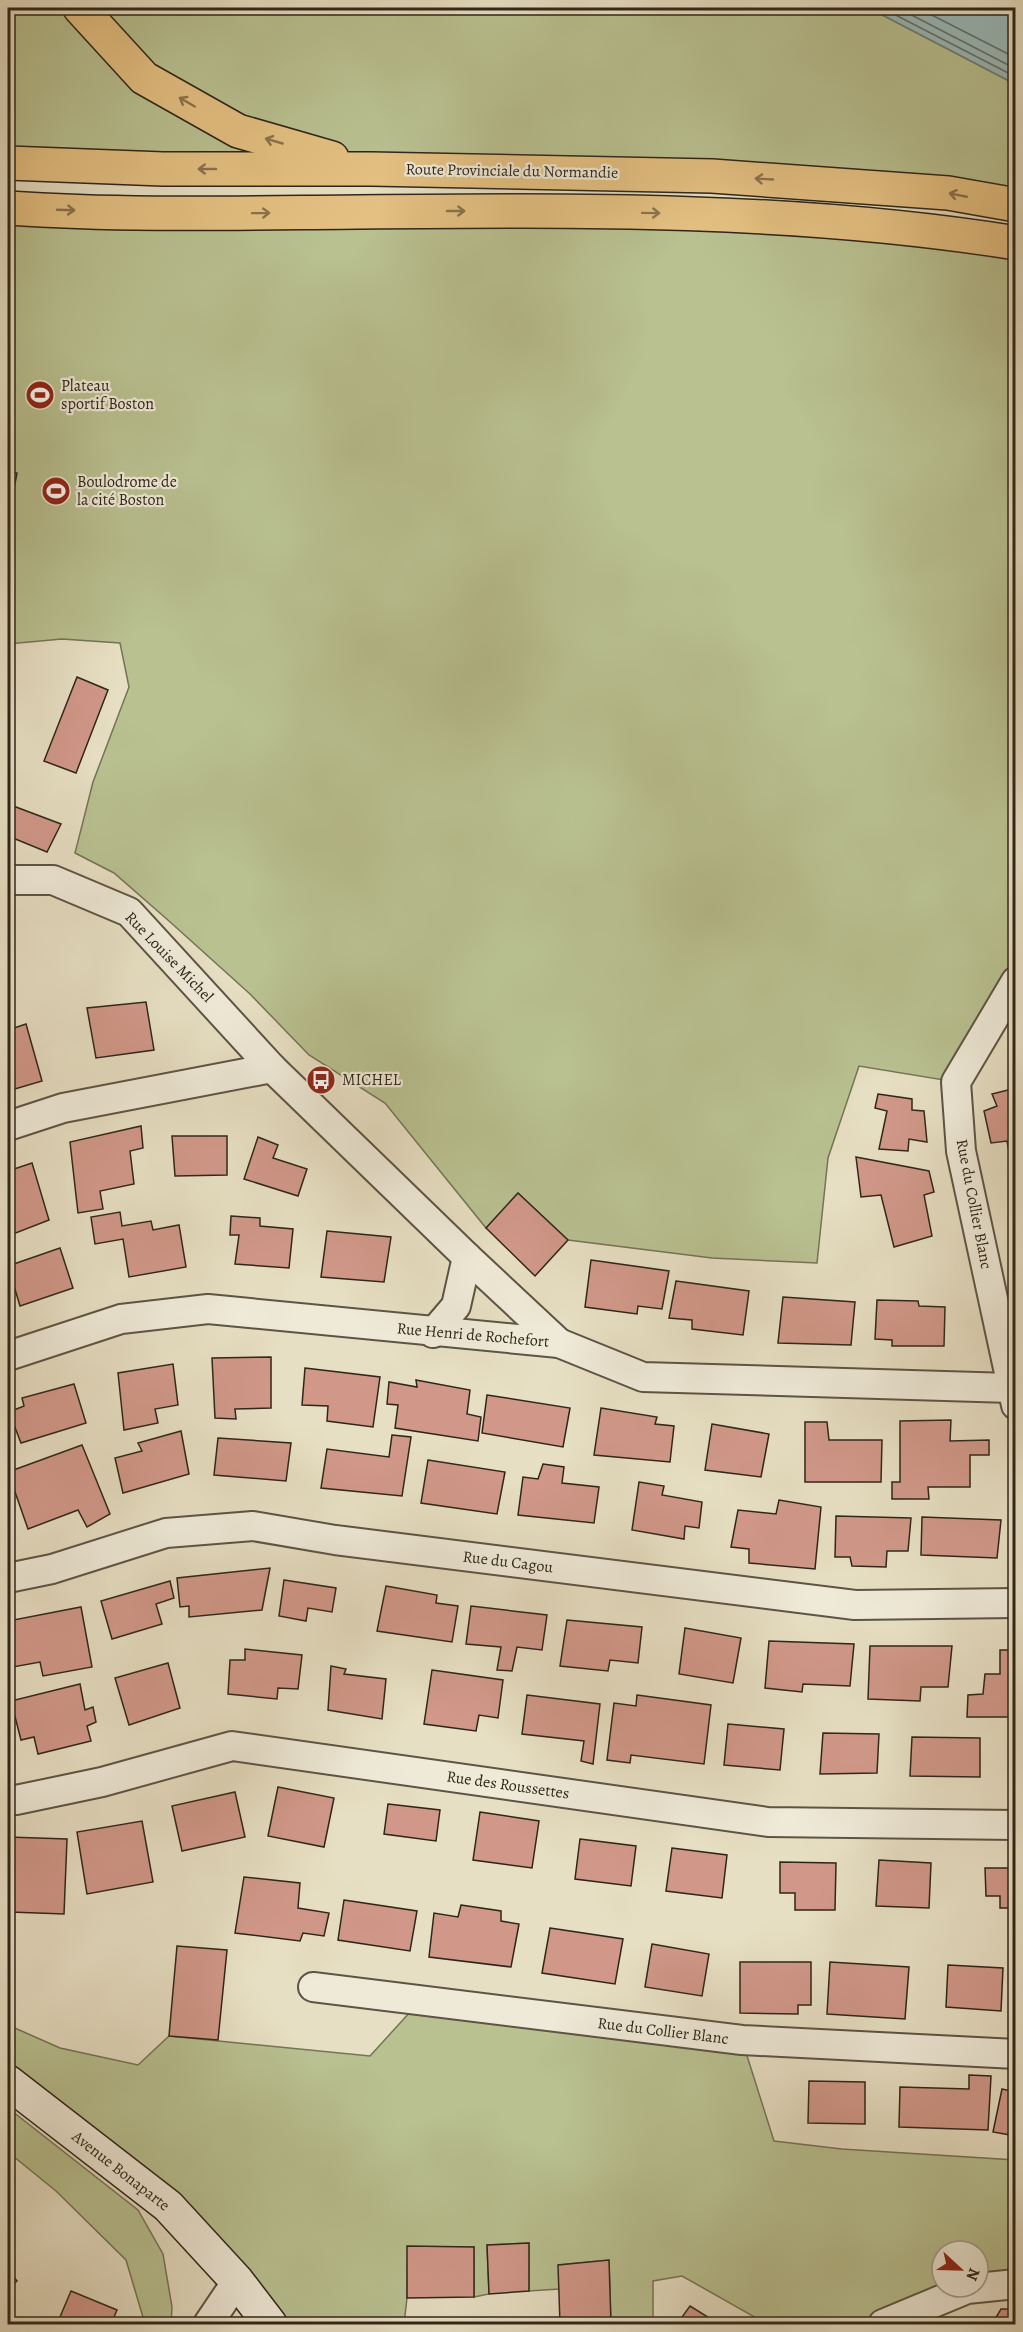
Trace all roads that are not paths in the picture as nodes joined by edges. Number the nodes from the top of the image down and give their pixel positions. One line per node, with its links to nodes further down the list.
1 (80, 8): 3 (highway, one-way to 1)
2 (8, 164): 3 (highway, Route Provinciale du Normandie, one-way to 2)
3 (371, 169): 4 (highway, Route Provinciale du Normandie, one-way to 3)
4 (1016, 206)
5 (8, 208): 6 (highway, one-way to 6)
6 (1016, 243)
7 (8, 880): 9 (street, Rue Louise Michel)
8 (1016, 981): 15 (street, Rue du Collier Blanc)
9 (272, 1068): 10 (street); 11 (street, Rue Louise Michel)
10 (8, 1126)
11 (467, 1257): 12 (street); 13 (street, Rue Louise Michel)
12 (433, 1333): 13 (street, Rue Henri de Rochefort); 14 (street, Rue Henri de Rochefort)
13 (559, 1343): 15 (street, Rue Henri de Rochefort)
14 (8, 1356)
15 (1013, 1396)
16 (8, 1578): 17 (street, Rue du Cagou)
17 (1016, 1603)
18 (8, 1798): 19 (street, Rue des Roussettes)
19 (1016, 1826)
20 (313, 1987): 21 (street, Rue du Collier Blanc)
21 (1016, 2054)
22 (8, 2082): 23 (main road, Avenue Bonaparte)
23 (237, 2281): 25 (street); 26 (main road, Avenue Bonaparte)
24 (1016, 2284): 27 (street)
25 (208, 2325)
26 (270, 2325)
27 (883, 2325)

